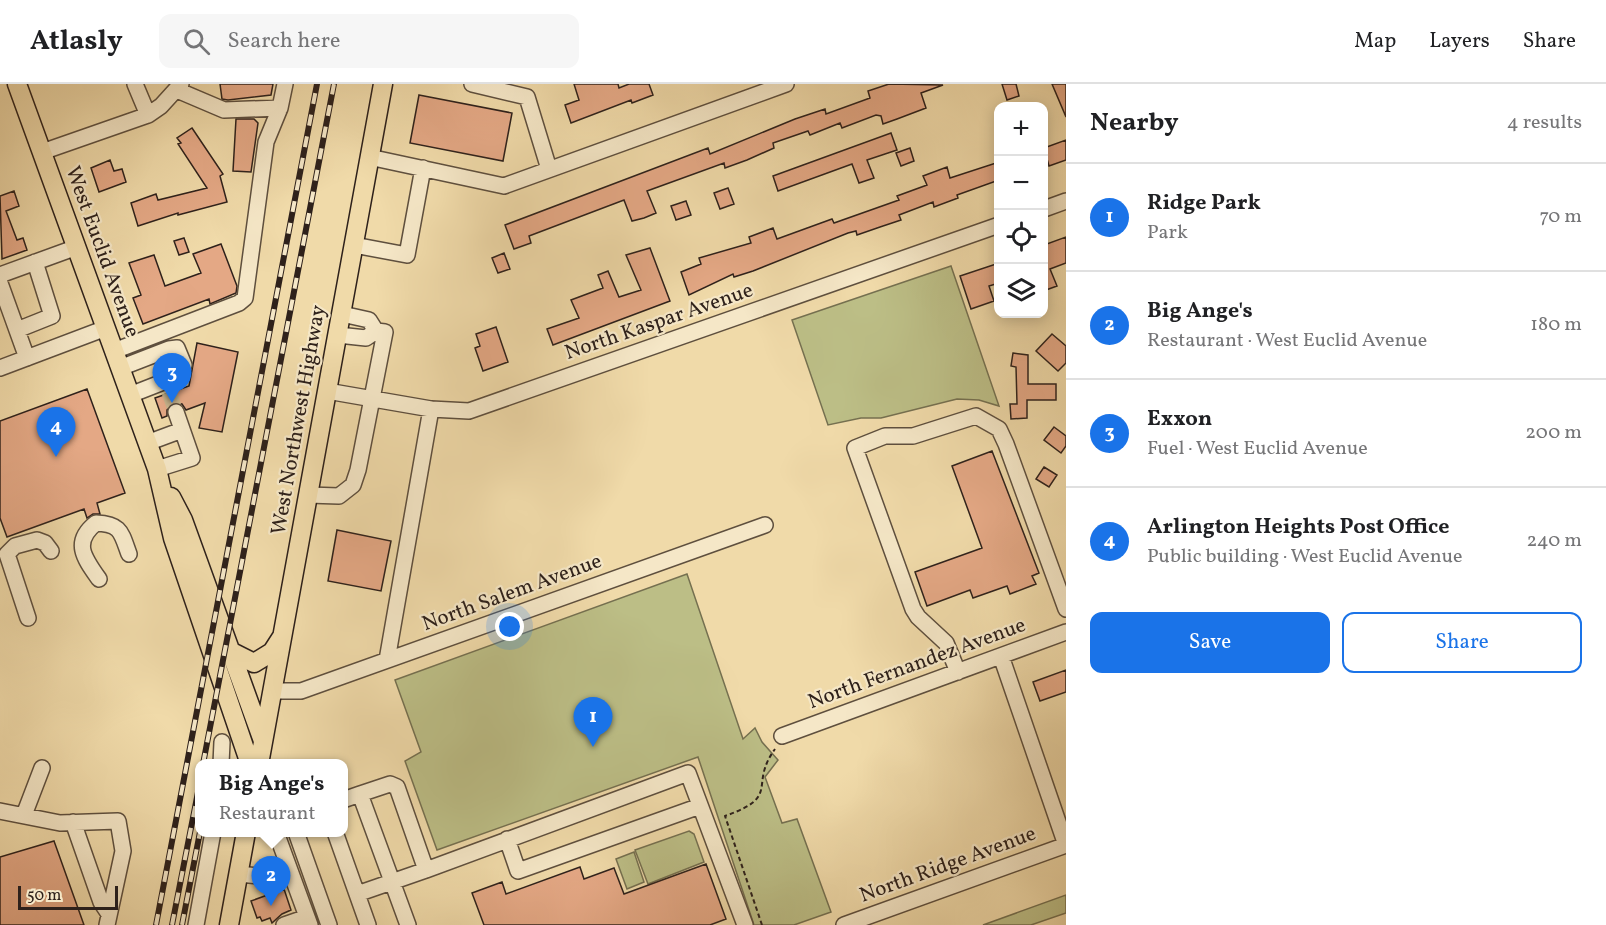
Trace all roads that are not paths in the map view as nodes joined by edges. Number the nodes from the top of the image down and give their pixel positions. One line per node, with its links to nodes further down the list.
1 (17, 84): 10 (main road, West Euclid Avenue)
2 (135, 84): 9 (street)
3 (285, 84): 8 (street)
4 (383, 84): 11 (main road, West Northwest Highway)
5 (472, 84): 13 (street)
6 (786, 84): 13 (street)
7 (179, 87): 8 (street); 9 (street)
8 (280, 108): 27 (street)
9 (148, 116): 10 (street)
10 (42, 152): 18 (main road, West Euclid Avenue)
11 (369, 157): 12 (street); 17 (main road, West Northwest Highway)
12 (423, 168): 13 (street); 17 (street)
13 (549, 170)
14 (1066, 201): 15 (street)
15 (1048, 208)
16 (994, 227): 34 (street, North Kaspar Avenue)
17 (354, 245): 22 (main road, West Northwest Highway)
18 (76, 247): 19 (street); 23 (main road, West Euclid Avenue)
19 (35, 262): 20 (street); 24 (street)
20 (0, 275)
21 (0, 283): 24 (street)
22 (342, 314): 25 (street); 26 (main road, West Northwest Highway)
23 (106, 328): 27 (main road, West Euclid Avenue); 28 (street)
24 (17, 330): 28 (street)
25 (376, 331): 26 (street); 33 (street)
26 (338, 335): 31 (main road, West Northwest Highway)
27 (114, 351): 29 (main road, West Euclid Avenue)
28 (27, 358): 30 (street)
29 (120, 368): 32 (main road, West Euclid Avenue); 32 (street)
30 (0, 369)
31 (327, 391): 33 (street, North Kaspar Avenue); 39 (main road, West Northwest Highway)
32 (130, 395): 37 (main road, West Euclid Avenue)
33 (372, 399): 34 (street, North Kaspar Avenue); 39 (street)
34 (430, 409): 50 (street)
35 (176, 412): 36 (street)
36 (182, 430): 37 (street); 38 (street)
37 (147, 443): 38 (main road, West Euclid Avenue)
38 (157, 469): 48 (main road, West Euclid Avenue); 57 (main road, West Euclid Avenue)
39 (309, 495): 47 (main road, West Northwest Highway)
40 (765, 525): 50 (street, North Salem Avenue)
41 (51, 551): 45 (street)
42 (129, 554): 43 (street)
43 (99, 579)
44 (1066, 609): 51 (street)
45 (28, 618)
46 (1066, 633): 49 (street, North Fernandez Avenue)
47 (283, 634): 48 (main road); 52 (main road, West Northwest Highway)
48 (230, 651): 54 (main road, West Euclid Avenue)
49 (1001, 656): 51 (street, North Fernandez Avenue); 73 (street)
50 (387, 660): 52 (street, North Salem Avenue)
51 (958, 672): 53 (street, North Fernandez Avenue)
52 (273, 691): 54 (main road, West Northwest Highway)
53 (782, 736)
54 (263, 741): 58 (main road, West Northwest Highway); 59 (street, West Euclid Avenue)
55 (222, 742): 56 (street)
56 (221, 759)
57 (248, 759)
58 (260, 759)
59 (269, 759)
60 (42, 768): 65 (street)
61 (360, 794): 62 (street); 75 (street); 77 (street)
62 (348, 798)
63 (700, 806): 72 (street); 72 (street); 87 (street)
64 (0, 811): 65 (street)
65 (24, 815): 66 (street)
66 (73, 822): 79 (street); 79 (street)
67 (212, 837): 81 (street)
68 (245, 837): 76 (main road)
69 (278, 837): 74 (street)
70 (298, 837): 84 (street)
71 (337, 837): 78 (street)
72 (507, 840): 75 (street)
73 (1066, 845): 88 (street, North Ridge Avenue)
74 (288, 865): 76 (street); 80 (street)
75 (426, 870): 77 (street)
76 (239, 874): 82 (main road)
77 (393, 881): 78 (street); 86 (street)
78 (357, 894): 85 (street)
79 (108, 919)
80 (309, 921): 83 (street)
81 (196, 925)
82 (229, 925)
83 (284, 925)
84 (329, 925)
85 (368, 925)
86 (408, 925)
87 (745, 925)
88 (844, 925)

